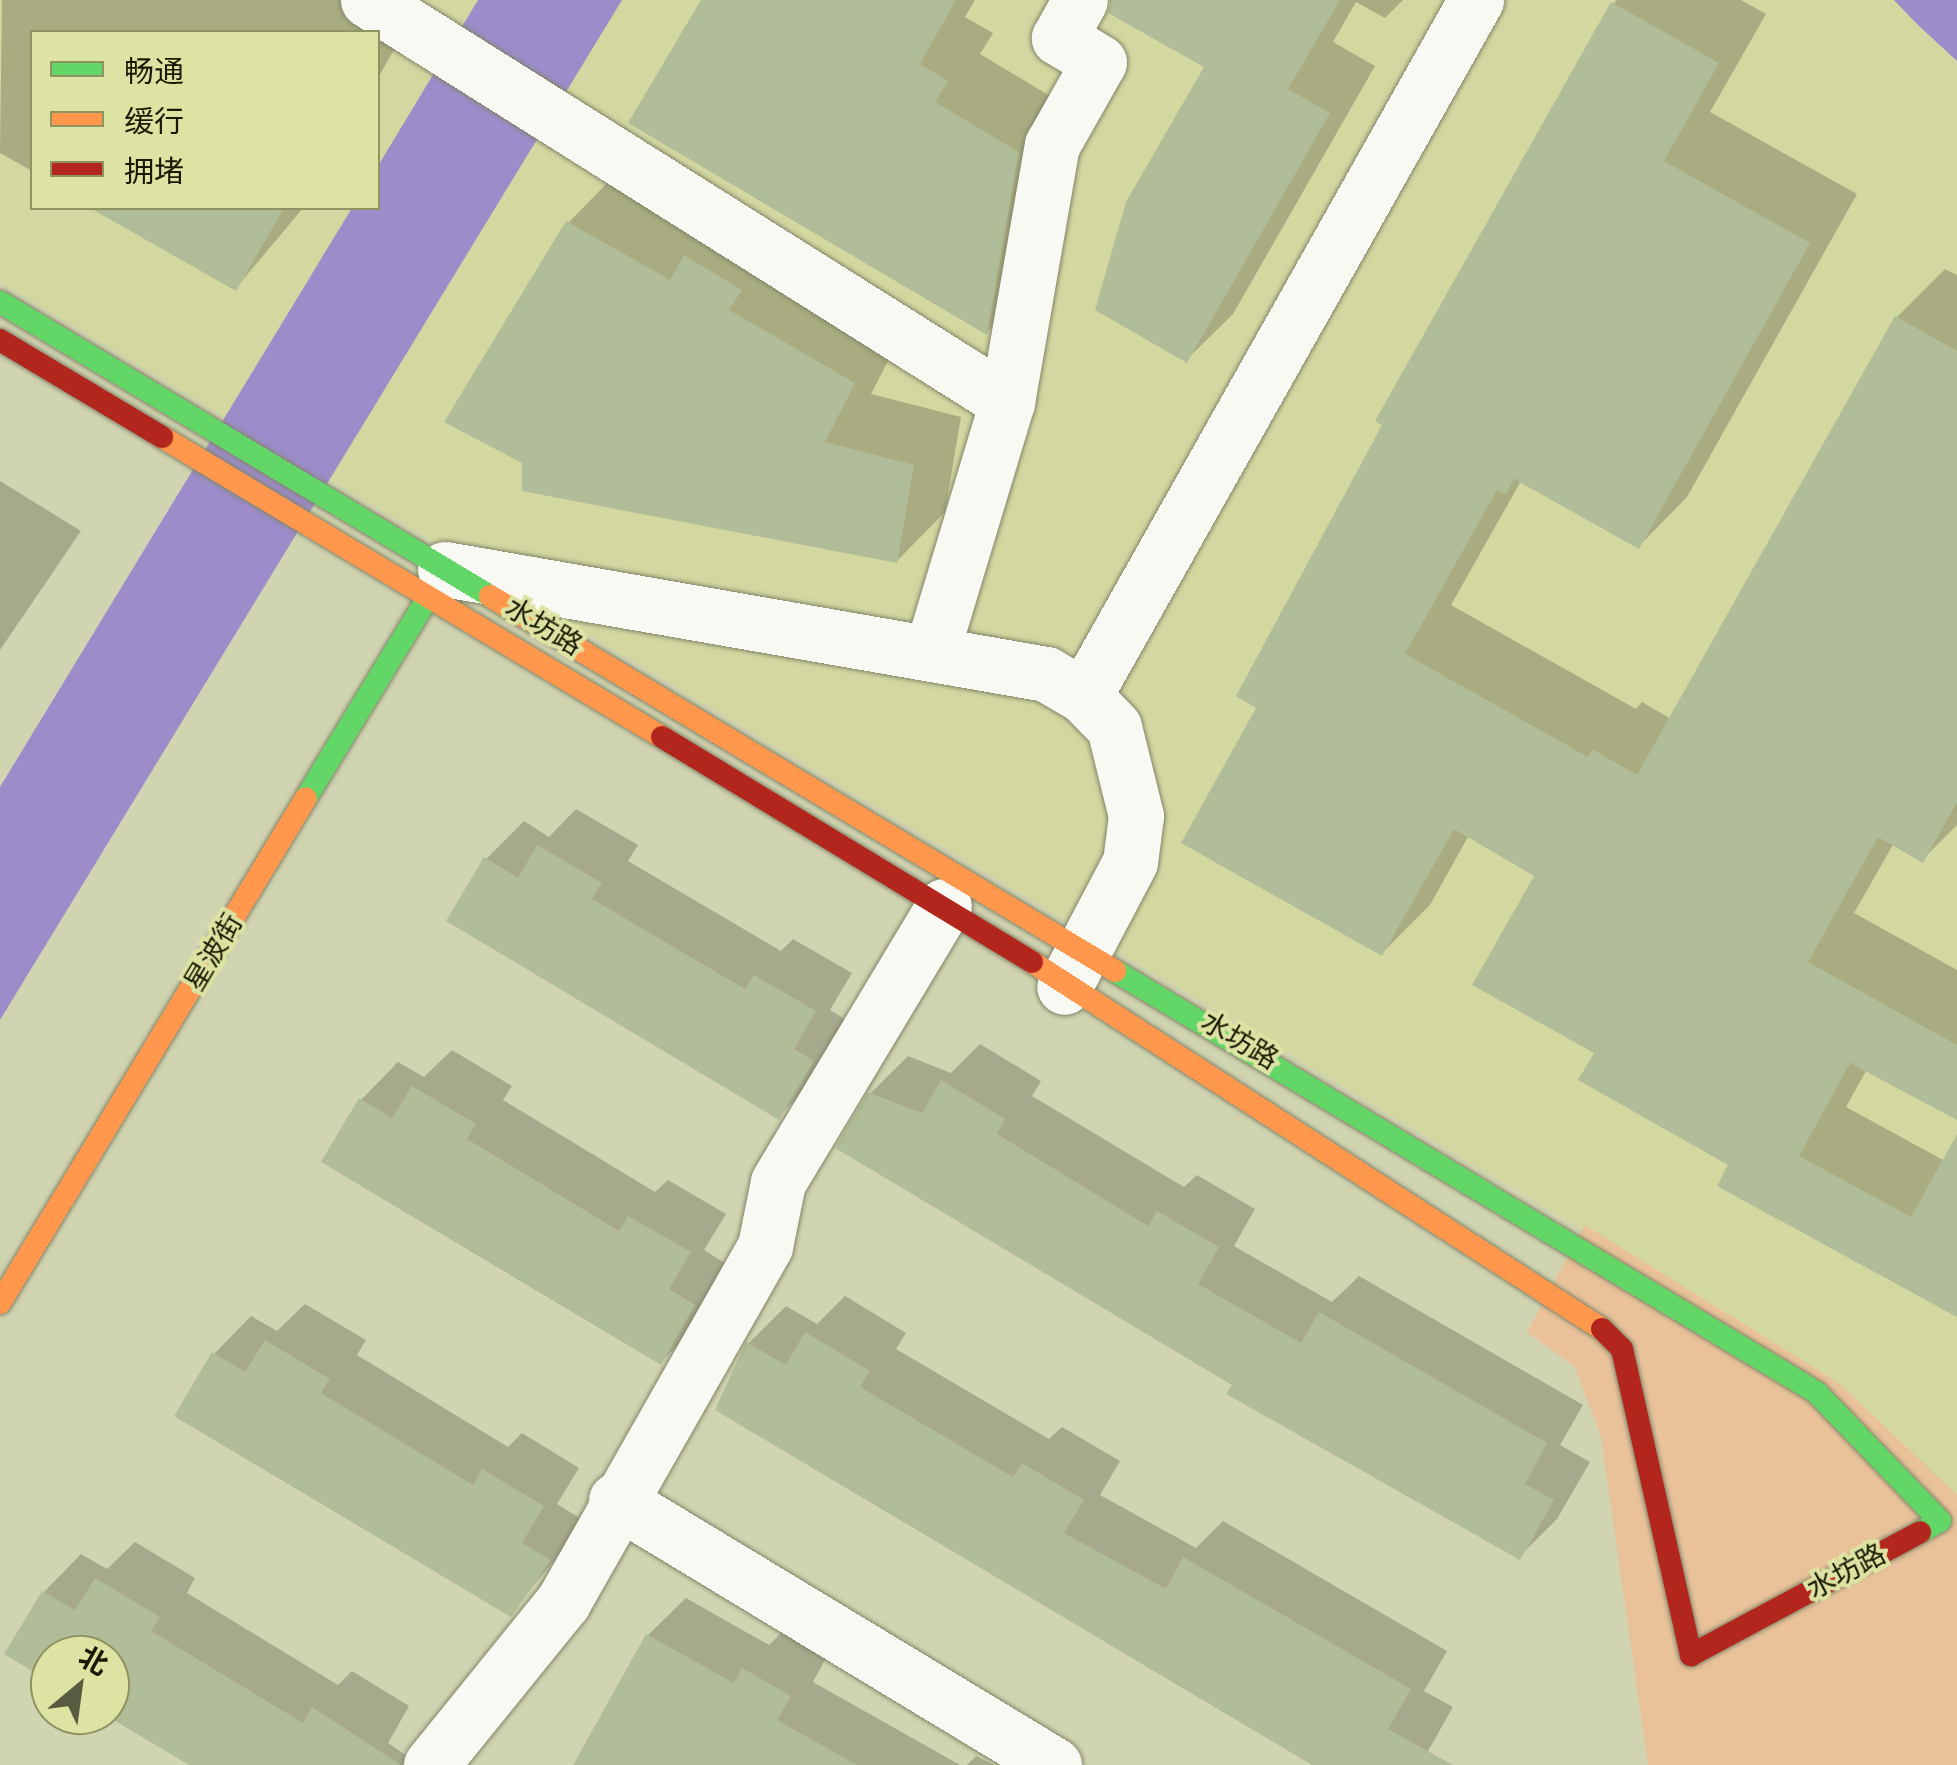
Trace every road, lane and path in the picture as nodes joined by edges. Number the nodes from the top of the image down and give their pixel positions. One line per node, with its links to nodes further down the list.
1 (368, 0): 6 (street)
2 (1080, 0): 6 (street)
3 (1476, 0): 9 (street)
4 (0, 302): 7 (street, 水坊路)
5 (0, 340): 7 (street, 水坊路)
6 (1007, 402): 8 (street)
7 (436, 584): 8 (street); 10 (street, 水坊路); 11 (street, 水坊路); 12 (street, 星波街)
8 (930, 654): 9 (street)
9 (1084, 696): 11 (street)
10 (944, 906): 11 (street, 水坊路); 13 (street)
11 (1075, 967): 11 (street, 水坊路)
12 (0, 1302)
13 (616, 1500): 14 (street); 15 (street)
14 (430, 1765)
15 (1054, 1765)

